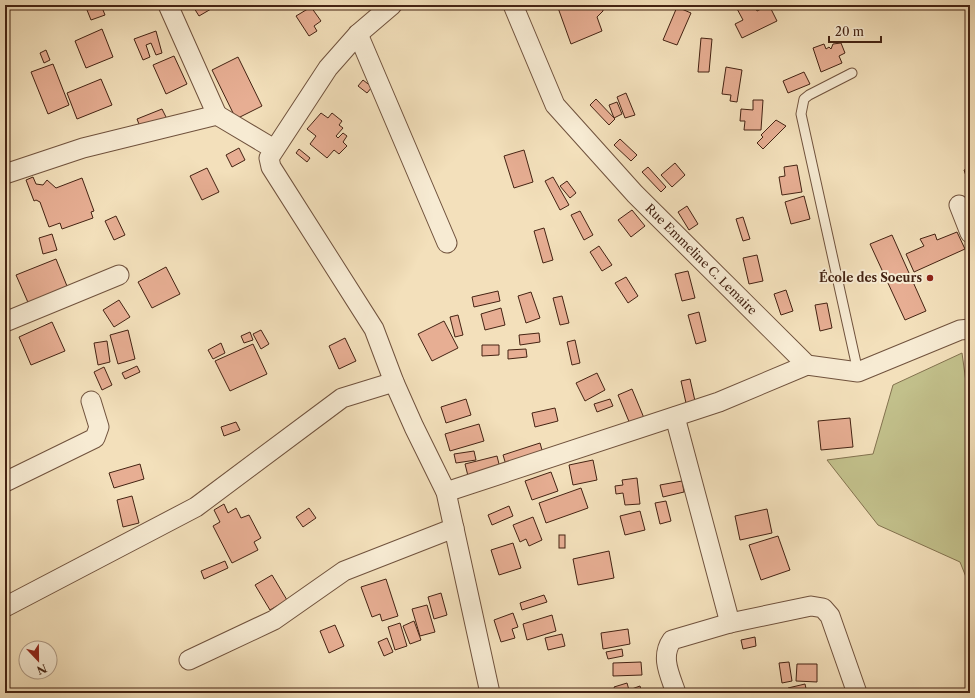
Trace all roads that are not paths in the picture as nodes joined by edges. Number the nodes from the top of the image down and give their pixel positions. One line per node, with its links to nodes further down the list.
1 (168, 5): 6 (street)
2 (392, 5): 4 (street)
3 (513, 5): 15 (street, Rue Emmeline C. Lemaire)
4 (358, 34): 7 (street); 11 (street)
5 (852, 73): 16 (lane)
6 (216, 115): 7 (street); 8 (street)
7 (274, 149): 17 (street)
8 (5, 174)
9 (959, 205): 10 (street)
10 (969, 230)
11 (447, 243)
12 (119, 275): 13 (street)
13 (5, 322)
14 (970, 328): 16 (street)
15 (807, 365): 16 (street); 19 (street)
16 (858, 372)
17 (394, 382): 21 (street); 23 (street)
18 (91, 401): 20 (street)
19 (675, 417): 21 (street); 24 (street)
20 (5, 482)
21 (446, 492): 22 (street)
22 (454, 528): 25 (street); 26 (street)
23 (5, 607)
24 (730, 623): 27 (street); 28 (street)
25 (189, 660)
26 (490, 693)
27 (676, 693)
28 (857, 693)

